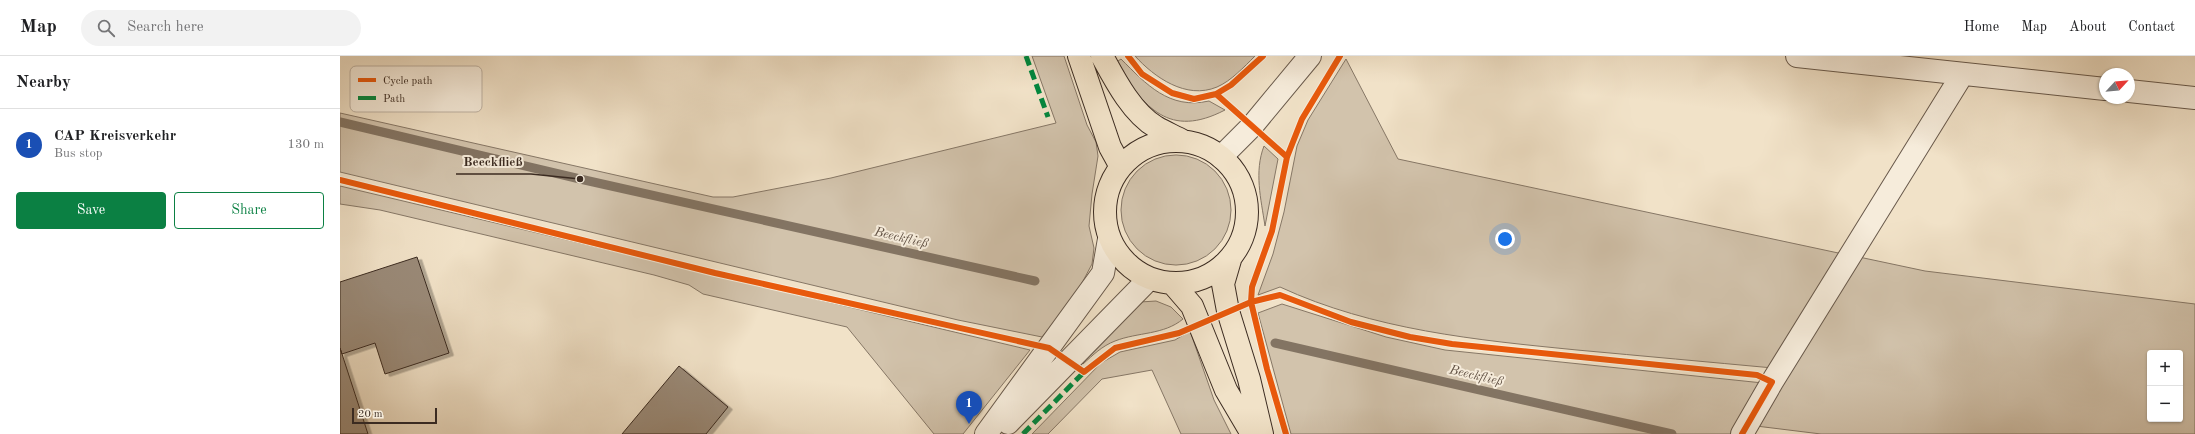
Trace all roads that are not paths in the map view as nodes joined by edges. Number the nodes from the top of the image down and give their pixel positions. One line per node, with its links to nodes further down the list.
1 (1079, 56): 11 (main road)
2 (1102, 56): 9 (main road)
3 (1310, 56): 10 (street)
4 (1797, 56): 5 (street)
5 (1962, 75): 6 (street); 20 (street)
6 (2099, 88)
7 (2135, 92): 8 (street)
8 (2195, 98)
9 (1184, 141): 10 (main road); 11 (main road)
10 (1221, 157): 13 (main road)
11 (1121, 167): 12 (main road)
12 (1109, 239): 14 (main road); 16 (street)
13 (1230, 260): 15 (main road); 19 (main road)
14 (1149, 279): 15 (main road); 17 (street)
15 (1173, 284): 18 (main road)
16 (986, 434)
17 (998, 434)
18 (1252, 434)
19 (1262, 434)
20 (1742, 434)

